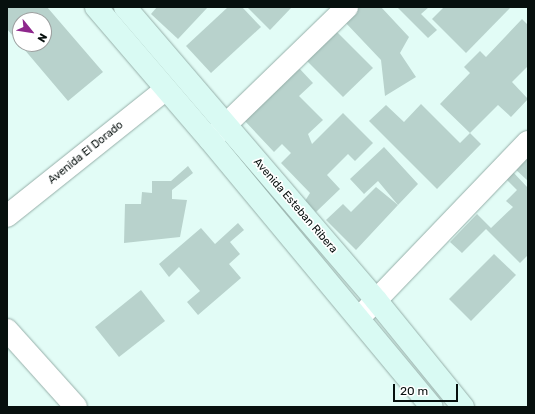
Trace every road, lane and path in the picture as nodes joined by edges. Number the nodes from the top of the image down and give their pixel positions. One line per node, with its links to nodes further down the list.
1 (96, 7): 4 (main road, Avenida Esteban Ribera)
2 (125, 7): 5 (main road, Avenida Esteban Ribera)
3 (348, 7): 5 (street)
4 (165, 90): 6 (main road, Avenida Esteban Ribera); 8 (street, Avenida El Dorado)
5 (226, 124): 6 (street); 9 (main road, Avenida Esteban Ribera)
6 (210, 140): 10 (main road, Avenida Esteban Ribera)
7 (528, 142): 9 (street)
8 (7, 216)
9 (376, 300): 10 (street); 14 (main road, Avenida Esteban Ribera)
10 (359, 318): 13 (main road, Avenida Esteban Ribera)
11 (7, 330): 12 (street)
12 (76, 407)
13 (432, 407)
14 (463, 407)

